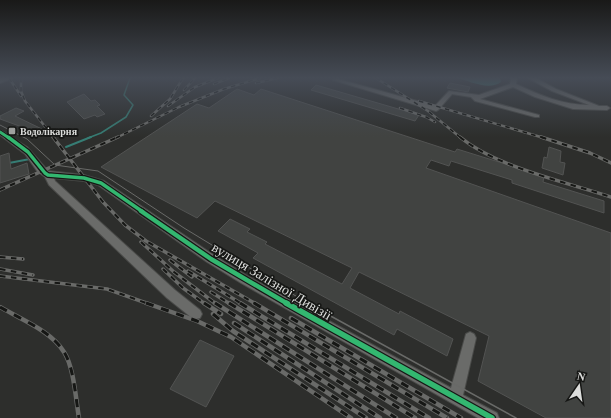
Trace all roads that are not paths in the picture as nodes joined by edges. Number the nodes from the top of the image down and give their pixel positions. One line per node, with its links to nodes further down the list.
1 (472, 97): 7 (street)
2 (399, 98): 3 (street)
3 (446, 98)
4 (542, 98): 6 (street)
5 (575, 98): 6 (street)
6 (609, 109)
7 (537, 116)
8 (0, 132): 9 (street)
9 (44, 173): 10 (street); 12 (street, вулиця Залізної Дивізії)
10 (196, 314)
11 (470, 338): 12 (street)
12 (456, 397): 13 (street, вулиця Залізної Дивізії)
13 (492, 418)

